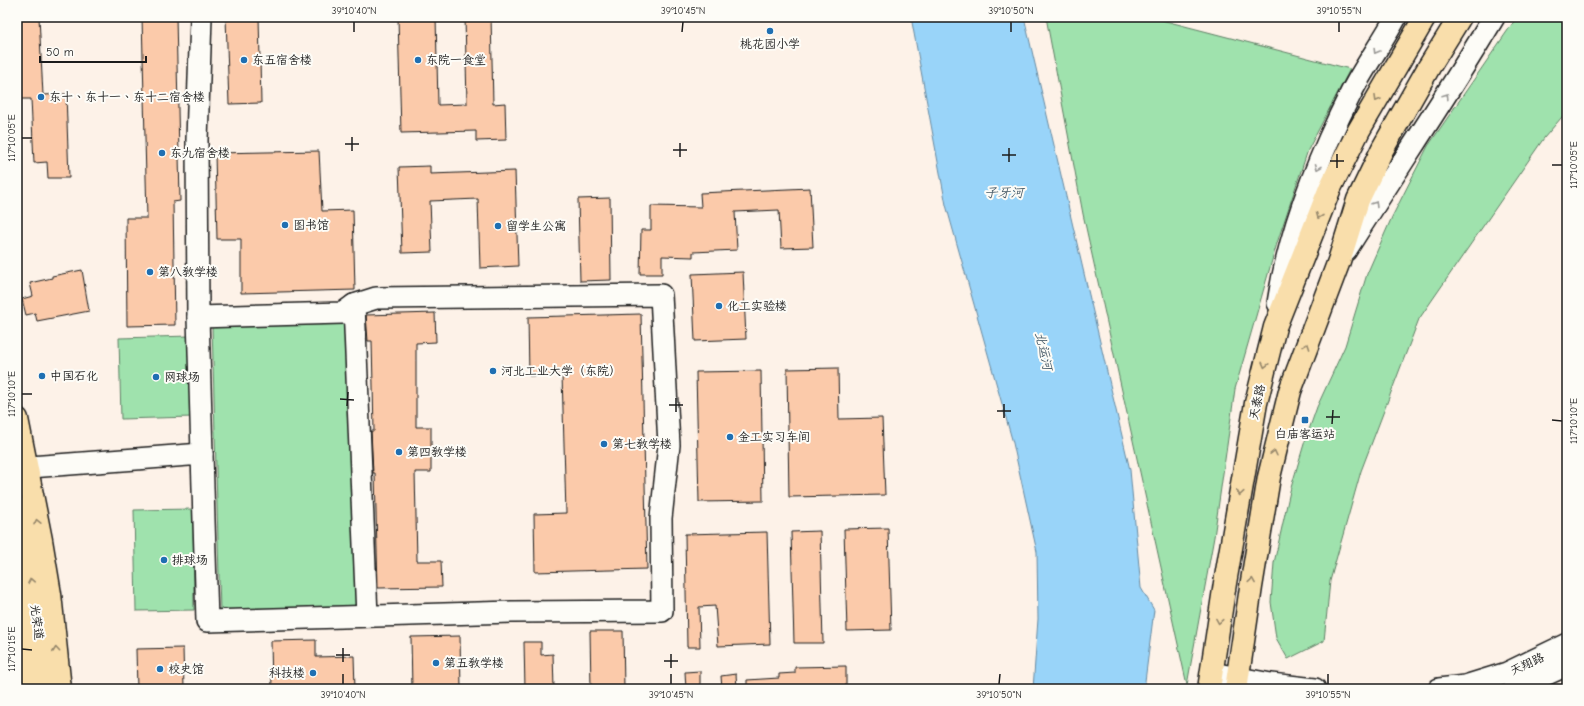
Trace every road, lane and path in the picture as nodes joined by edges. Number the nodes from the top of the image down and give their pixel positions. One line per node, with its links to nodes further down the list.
1 (201, 17): 10 (street)
2 (1396, 17): 11 (street, one-way to 11)
3 (1425, 17): 11 (main road, 天泰路, one-way to 11)
4 (1460, 17): 7 (main road)
5 (1473, 17): 7 (main road)
6 (1494, 17): 8 (street, one-way to 6)
7 (1383, 148): 8 (main road)
8 (1339, 261): 21 (main road, one-way to 8)
9 (354, 305): 10 (street); 17 (street); 17 (street)
10 (198, 317): 13 (street)
11 (1275, 327): 20 (main road, 天泰路, one-way to 20)
12 (17, 420): 14 (main road)
13 (202, 454): 14 (street); 17 (street)
14 (21, 467): 24 (main road, one-way to 14)
15 (17, 509): 23 (main road, 光荣道, one-way to 15)
16 (17, 601): 22 (main road, 光荣道)
17 (367, 616)
18 (1567, 644): 26 (street, 天翔路)
19 (1567, 665): 27 (street, 天翔路)
20 (1210, 681): 21 (street)
21 (1237, 683): 25 (street)
22 (27, 689)
23 (44, 689)
24 (60, 689)
25 (1315, 689)
26 (1439, 689)
27 (1514, 689)

